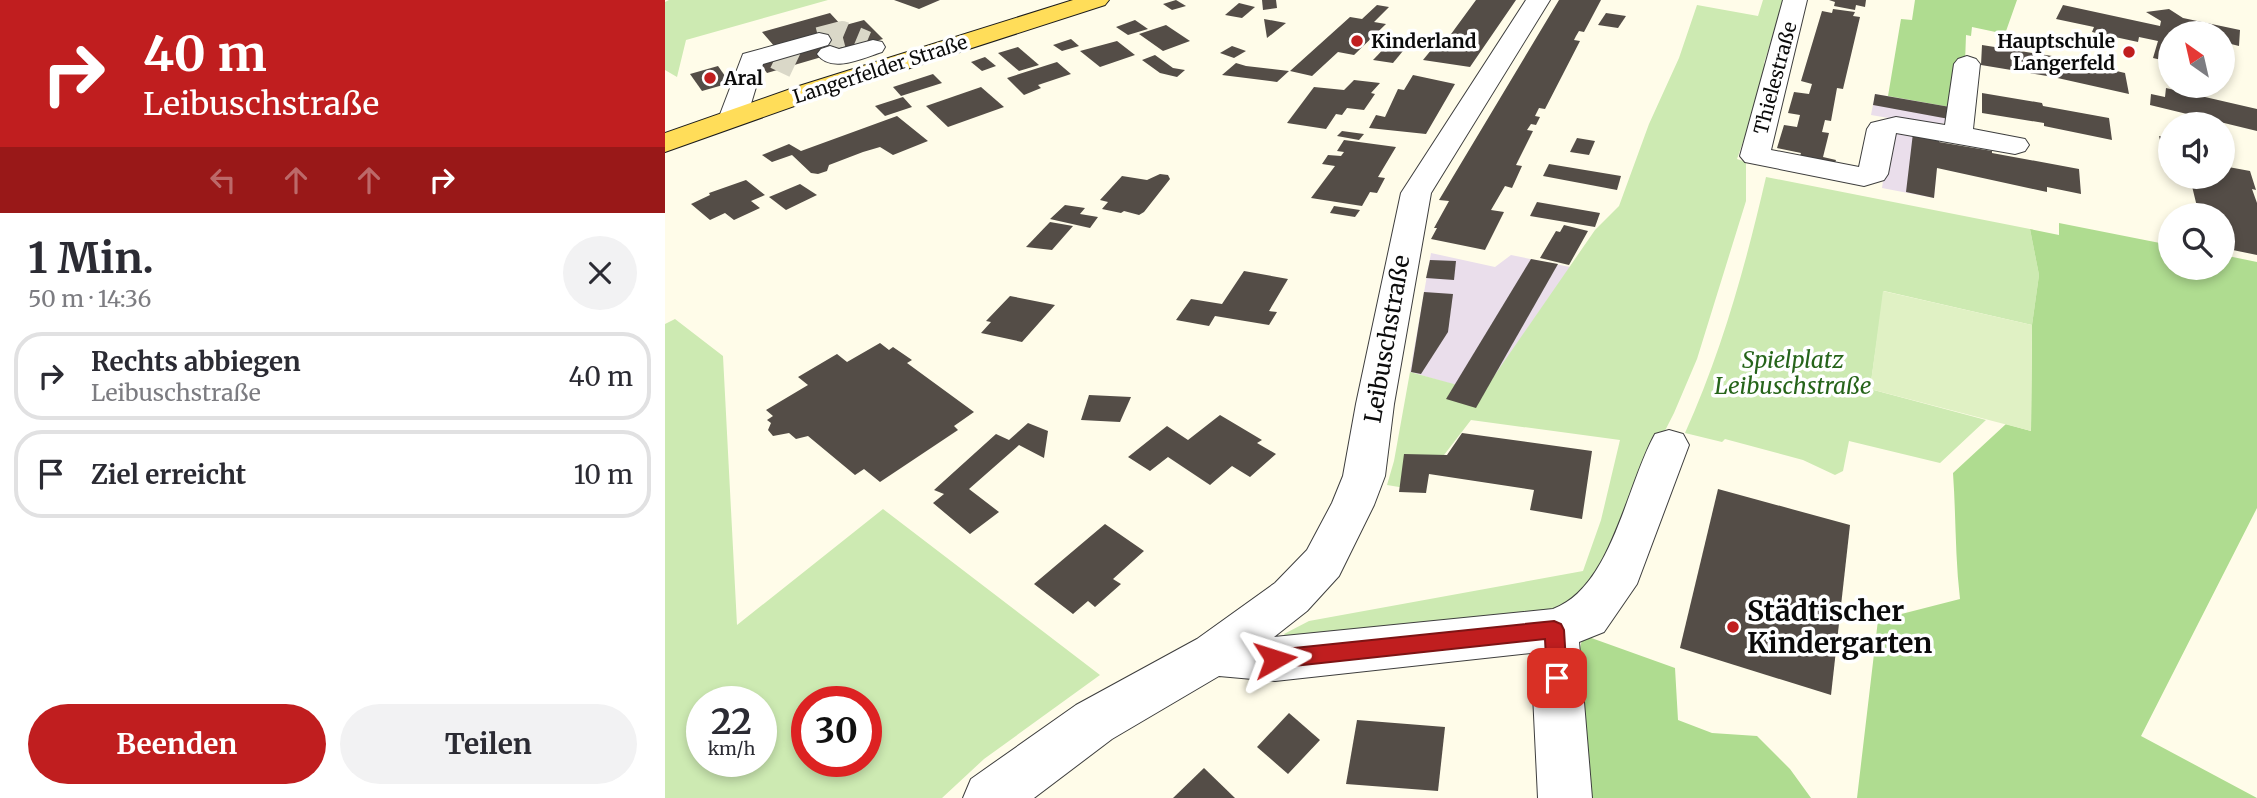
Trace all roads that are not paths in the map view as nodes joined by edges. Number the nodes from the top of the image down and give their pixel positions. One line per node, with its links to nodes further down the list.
1 (1097, 0): 4 (main road, Langerfelder Straße)
2 (1538, 0): 12 (street, Leibuschstraße)
3 (1795, 0): 7 (street, Thielestraße)
4 (907, 60): 6 (main road, Langerfelder Straße); 6 (street)
5 (1967, 64): 7 (street)
6 (733, 117): 8 (main road, Langerfelder Straße)
7 (1958, 135): 9 (street)
8 (665, 143)
9 (2015, 145)
10 (1669, 445): 11 (street)
11 (1554, 630): 12 (street); 14 (street)
12 (1214, 654): 13 (street, Leibuschstraße)
13 (990, 798)
14 (1565, 798)

